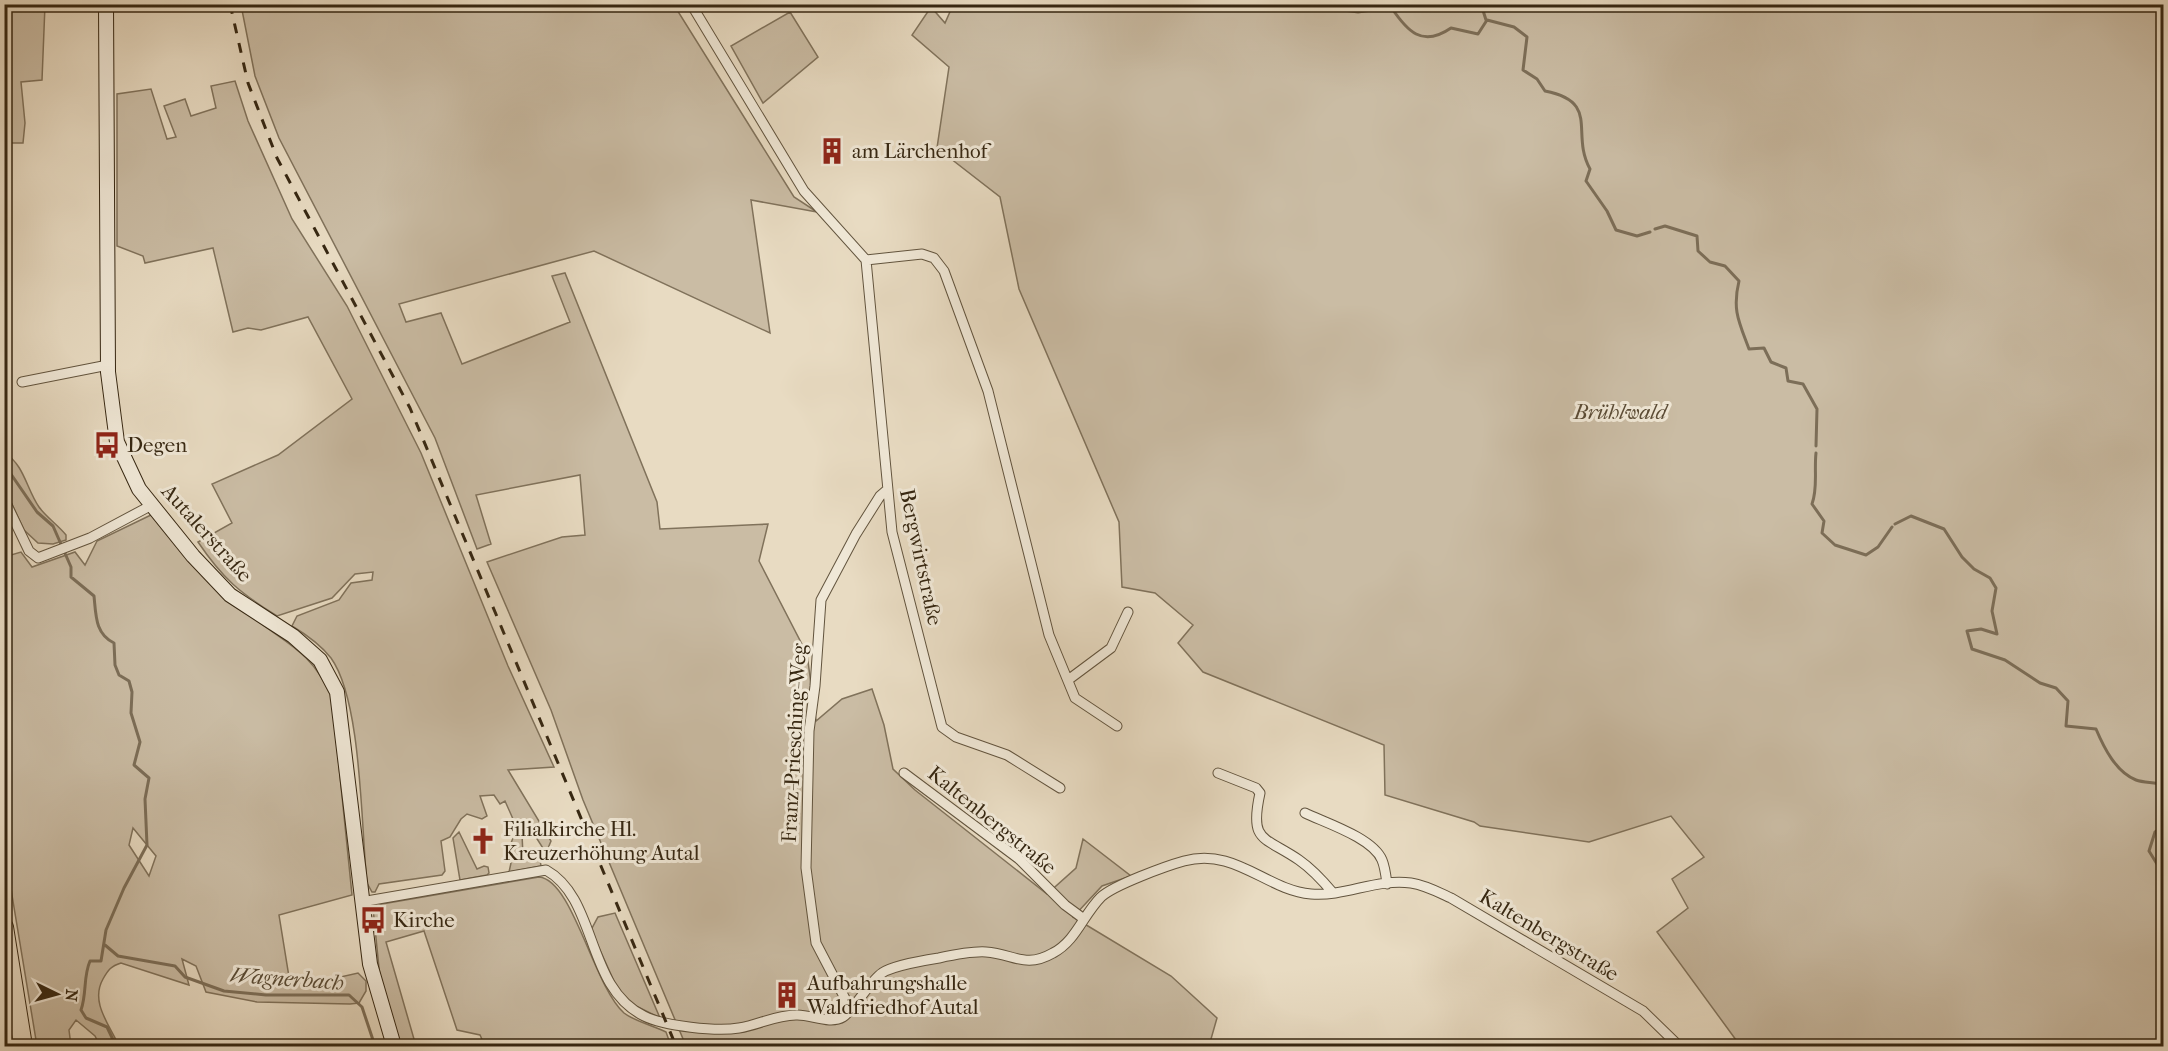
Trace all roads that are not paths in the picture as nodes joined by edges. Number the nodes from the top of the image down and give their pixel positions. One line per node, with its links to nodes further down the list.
1 (106, 4): 4 (main road, Autalerstraße)
2 (691, 4): 3 (street)
3 (867, 260): 6 (street, Bergwirtstraße); 10 (street)
4 (108, 365): 5 (street); 8 (main road, Autalerstraße)
5 (22, 382)
6 (887, 490): 14 (street, Bergwirtstraße); 21 (street, Franz-Priesching-Weg)
7 (4, 499): 8 (street)
8 (152, 506): 18 (main road, Autalerstraße)
9 (1128, 612): 10 (street)
10 (1068, 680): 11 (street)
11 (1117, 726)
12 (1218, 772): 17 (street)
13 (904, 773): 19 (street, Kaltenbergstraße)
14 (1060, 788)
15 (1305, 813): 16 (street)
16 (1388, 884): 17 (street, Kaltenbergstraße); 24 (street, Kaltenbergstraße)
17 (1333, 893): 19 (street, Kaltenbergstraße)
18 (362, 902): 21 (street, Kaltenbergstraße); 23 (main road, Autalerstraße)
19 (1084, 919): 21 (street, Kaltenbergstraße)
20 (4, 927): 22 (highway)
21 (850, 1008)
22 (23, 1047)
23 (394, 1047)
24 (1679, 1047)

